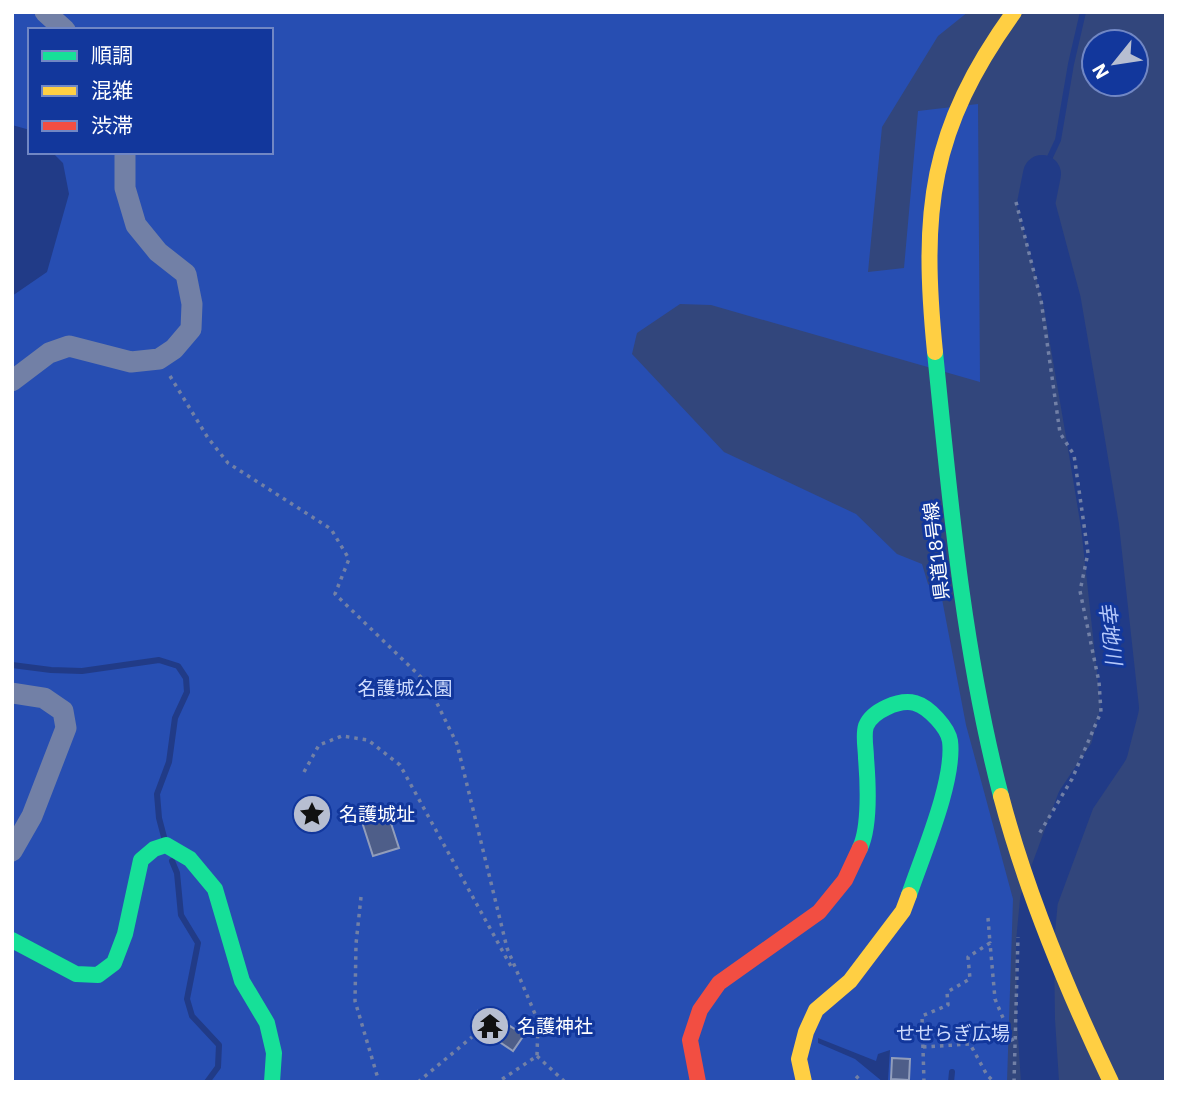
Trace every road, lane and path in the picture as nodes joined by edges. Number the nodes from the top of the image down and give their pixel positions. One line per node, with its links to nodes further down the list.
1 (45, 12): 3 (street)
2 (1014, 12): 34 (street, 県道18号線)
3 (63, 28)
4 (125, 154): 6 (street)
5 (1016, 202): 10 (path)
6 (159, 359): 7 (street); 17 (path)
7 (12, 381)
8 (12, 693): 11 (street)
9 (304, 772): 17 (path)
10 (1037, 840)
11 (12, 851)
12 (361, 897): 24 (path)
13 (988, 918): 16 (path)
14 (1018, 936): 19 (path)
15 (12, 940): 23 (street)
16 (990, 943): 19 (path); 20 (path)
17 (520, 981): 21 (path)
18 (472, 1037): 25 (path)
19 (1015, 1045): 33 (path)
20 (923, 1047): 31 (path); 32 (path)
21 (537, 1056): 26 (path); 27 (path)
22 (856, 1076): 30 (path)
23 (272, 1082)
24 (379, 1082)
25 (418, 1082)
26 (498, 1082)
27 (565, 1082)
28 (698, 1082): 29 (street)
29 (804, 1082)
30 (862, 1082)
31 (923, 1082)
32 (994, 1082)
33 (1014, 1082)
34 (1111, 1082)

